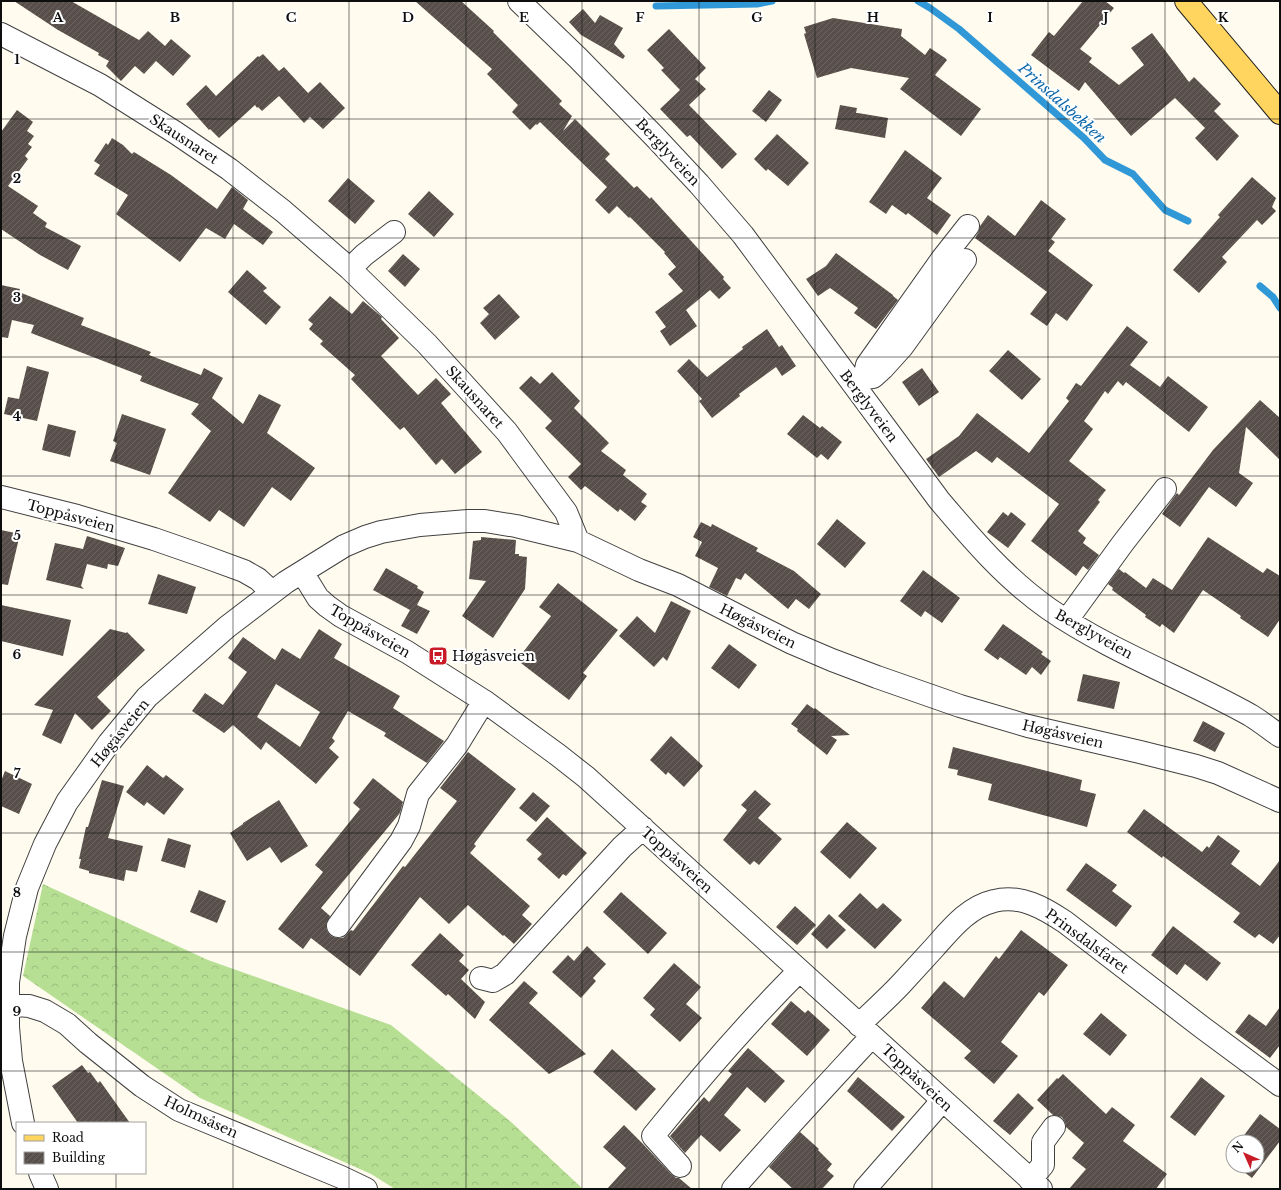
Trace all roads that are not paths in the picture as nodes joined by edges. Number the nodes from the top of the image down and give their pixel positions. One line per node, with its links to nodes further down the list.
1 (1186, 1): 4 (main road)
2 (523, 2): 9 (street, Berglyveien)
3 (1, 34): 8 (street, Skausnaret)
4 (1280, 112)
5 (968, 226): 9 (street)
6 (394, 232): 8 (street)
7 (966, 260): 9 (street)
8 (350, 269): 12 (street, Skausnaret)
9 (860, 382): 15 (street, Berglyveien)
10 (1165, 489): 15 (street)
11 (1, 497): 14 (street, Toppåsveien)
12 (578, 541): 13 (street, Høgåsveien); 18 (street, Høgåsveien)
13 (302, 572): 14 (street, Høgåsveien); 16 (street, Toppåsveien)
14 (272, 592): 23 (street, Høgåsveien)
15 (1067, 620): 17 (street, Berglyveien)
16 (484, 701): 19 (street, Toppåsveien); 20 (street)
17 (1280, 736)
18 (1280, 801)
19 (643, 828): 21 (street, Toppåsveien); 22 (street)
20 (338, 926)
21 (799, 971): 24 (street, Toppåsveien); 30 (street)
22 (481, 978)
23 (7, 1004): 25 (street, Høgåsveien); 34 (street, Holmsåsen)
24 (866, 1030): 26 (street, Prinsdalsfaret); 27 (street, Toppåsveien); 35 (street, Prinsdalsfaret)
25 (6, 1062): 28 (street, Høgåsveien)
26 (1280, 1085)
27 (942, 1101): 32 (street, Toppåsveien); 36 (street)
28 (23, 1122)
29 (1054, 1127): 32 (street, Toppåsveien)
30 (680, 1166)
31 (40, 1174): 33 (street)
32 (1036, 1184)
33 (47, 1189)
34 (366, 1189)
35 (732, 1189)
36 (865, 1189)

